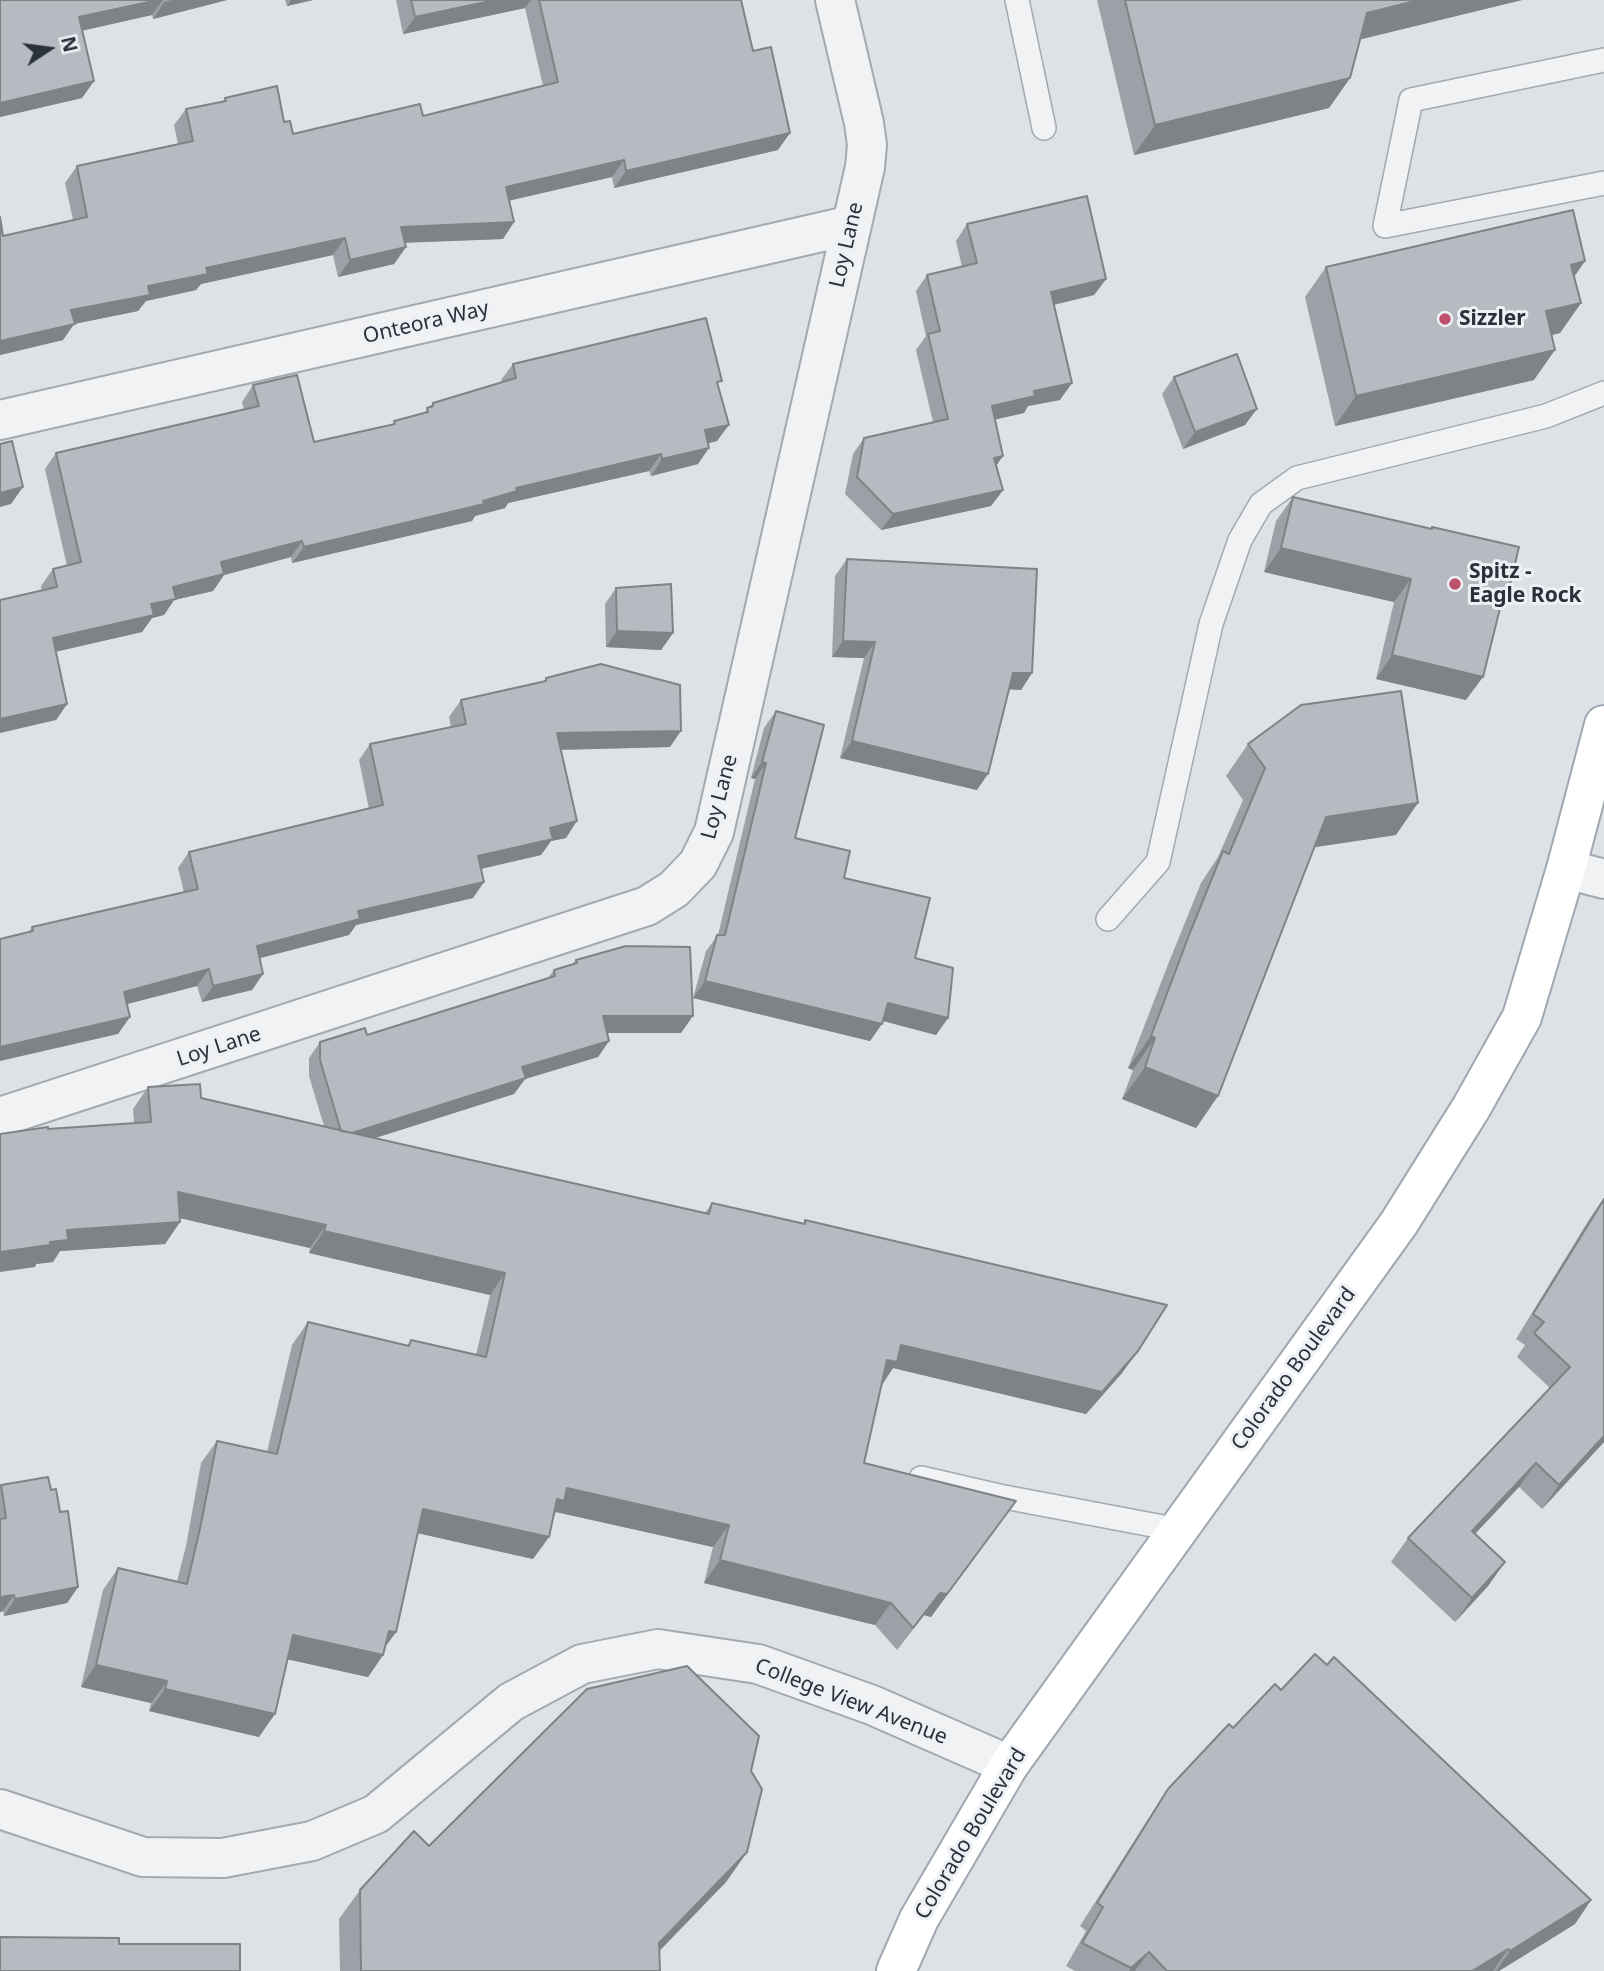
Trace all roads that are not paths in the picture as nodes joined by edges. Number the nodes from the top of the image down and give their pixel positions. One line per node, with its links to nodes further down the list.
1 (835, 0): 6 (street, Loy Lane)
2 (1017, 0): 4 (lane)
3 (1604, 60): 5 (lane)
4 (1044, 128)
5 (1604, 183)
6 (852, 225): 8 (street, Onteora Way); 13 (street, Loy Lane)
7 (1604, 393): 12 (lane)
8 (0, 420)
9 (1604, 724): 10 (main road, Colorado Boulevard)
10 (1566, 869): 11 (street); 15 (main road, Colorado Boulevard)
11 (1604, 879)
12 (1108, 919)
13 (0, 1117)
14 (897, 1473): 15 (lane)
15 (1179, 1530): 16 (main road, Colorado Boulevard)
16 (1009, 1765): 17 (street, College View Avenue); 18 (main road, Colorado Boulevard)
17 (0, 1809)
18 (904, 1968)

